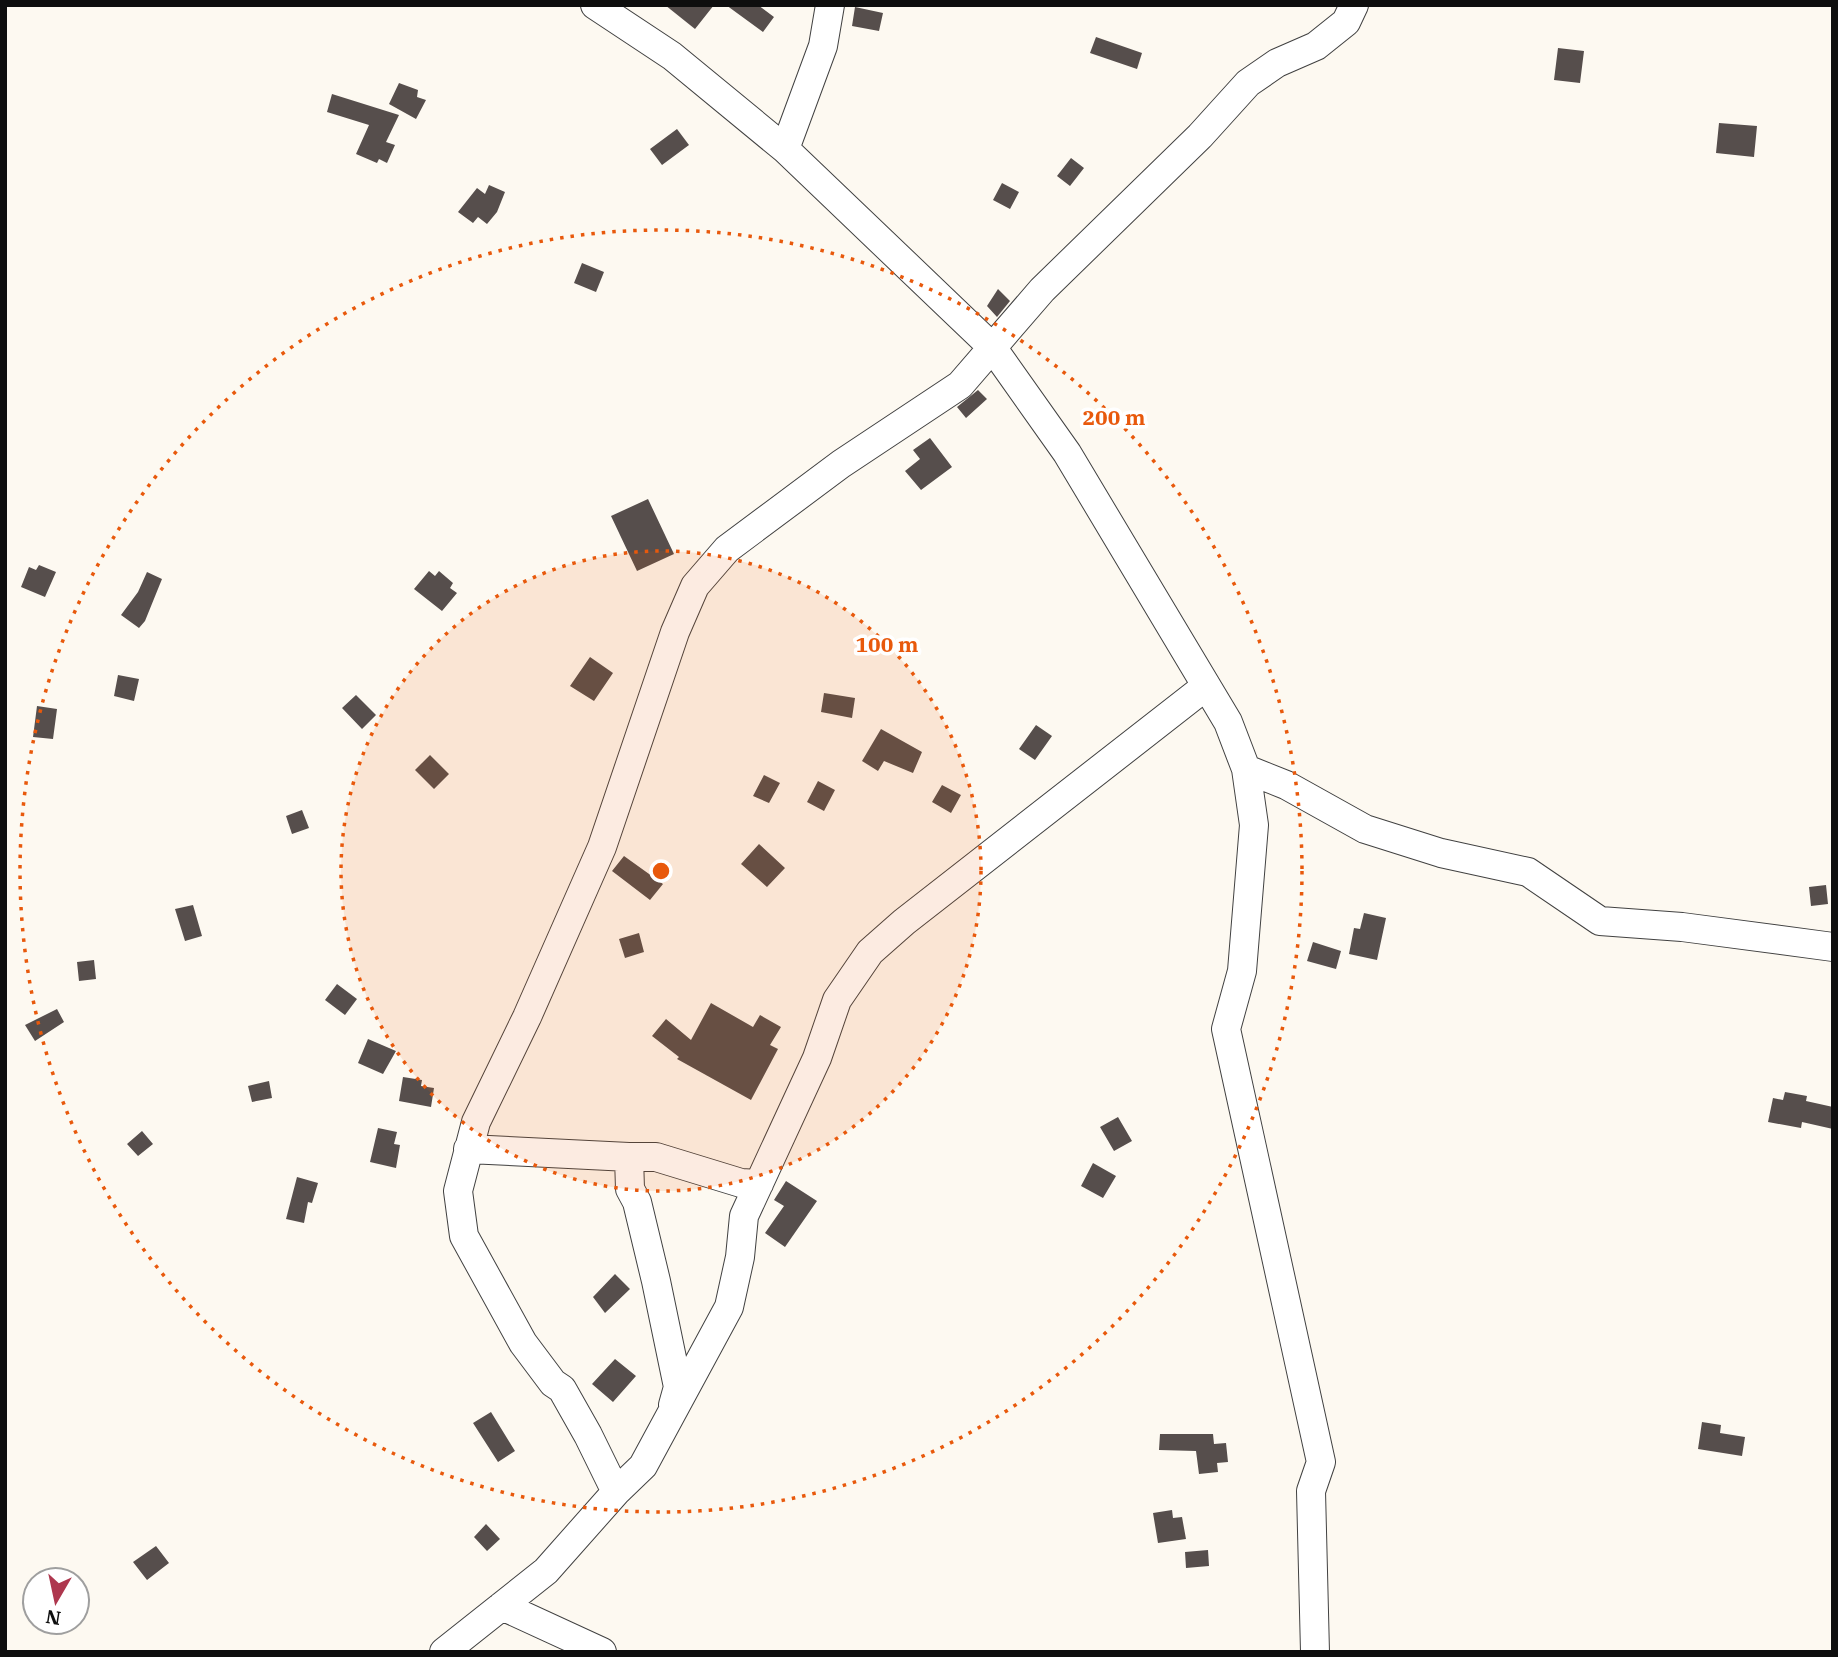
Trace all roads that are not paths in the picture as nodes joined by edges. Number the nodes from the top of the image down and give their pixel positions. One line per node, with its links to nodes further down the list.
1 (595, 5): 4 (street)
2 (830, 5): 4 (street)
3 (1354, 5): 5 (street)
4 (785, 149): 5 (street)
5 (992, 347): 6 (street); 9 (street)
6 (1205, 687): 7 (street); 11 (street)
7 (1246, 769): 8 (street); 17 (street)
8 (1833, 947)
9 (468, 1149): 10 (street); 13 (street)
10 (629, 1157): 11 (street); 12 (street)
11 (759, 1184): 12 (street)
12 (670, 1414): 13 (street)
13 (616, 1492): 14 (street)
14 (502, 1606): 15 (street); 16 (street)
15 (444, 1652)
16 (602, 1652)
17 (1315, 1652)

